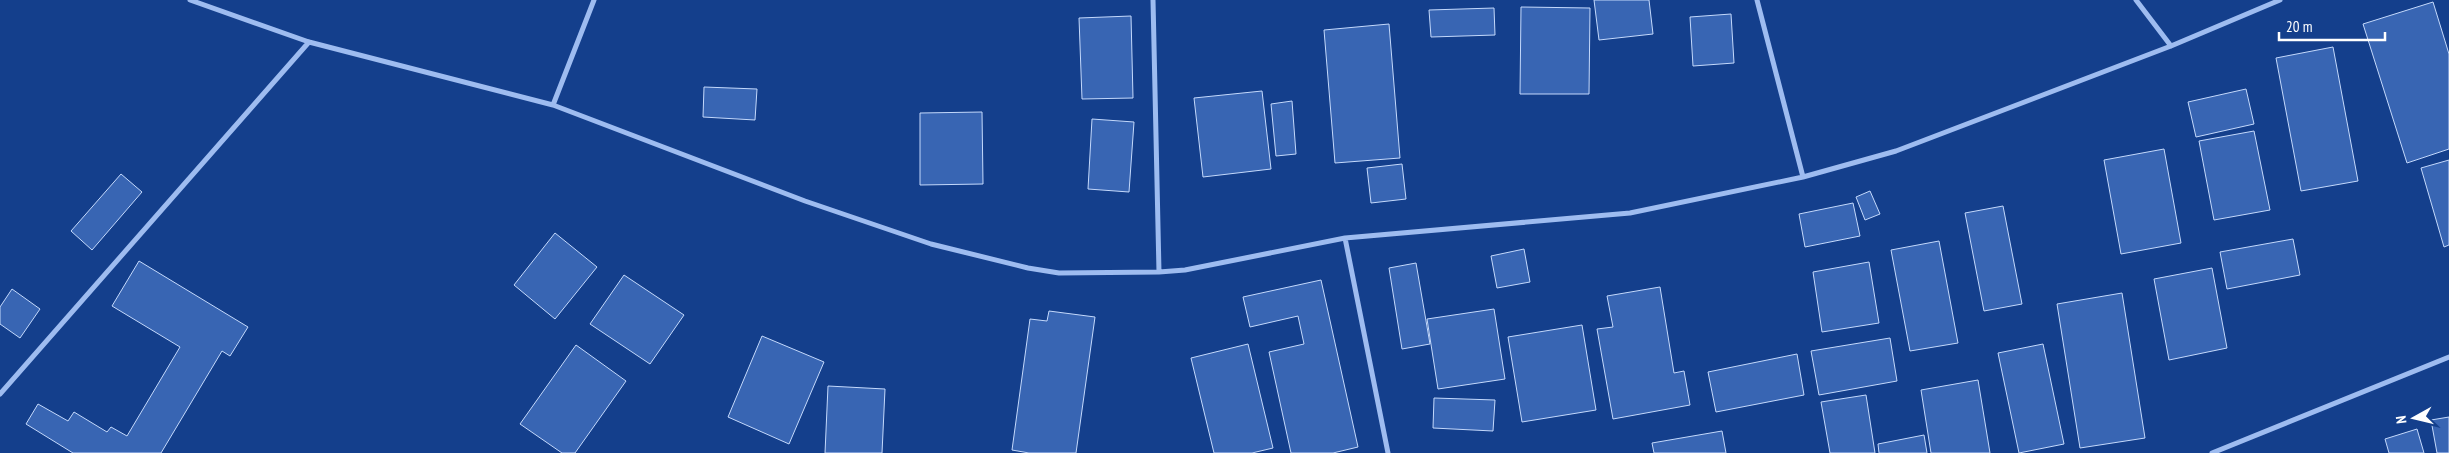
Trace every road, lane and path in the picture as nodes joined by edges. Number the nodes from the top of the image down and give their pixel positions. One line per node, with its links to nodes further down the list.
1 (190, 0): 7 (street)
2 (594, 0): 9 (street)
3 (1153, 0): 12 (street)
4 (1757, 0): 10 (street)
5 (2136, 0): 8 (street)
6 (2280, 0): 8 (street)
7 (309, 42): 9 (street); 14 (street)
8 (2171, 46): 10 (street)
9 (552, 104): 12 (street)
10 (1803, 177): 11 (street)
11 (1345, 238): 12 (street); 15 (street)
12 (1158, 272)
13 (2449, 357): 16 (street)
14 (0, 394)
15 (1388, 453)
16 (2212, 453)

